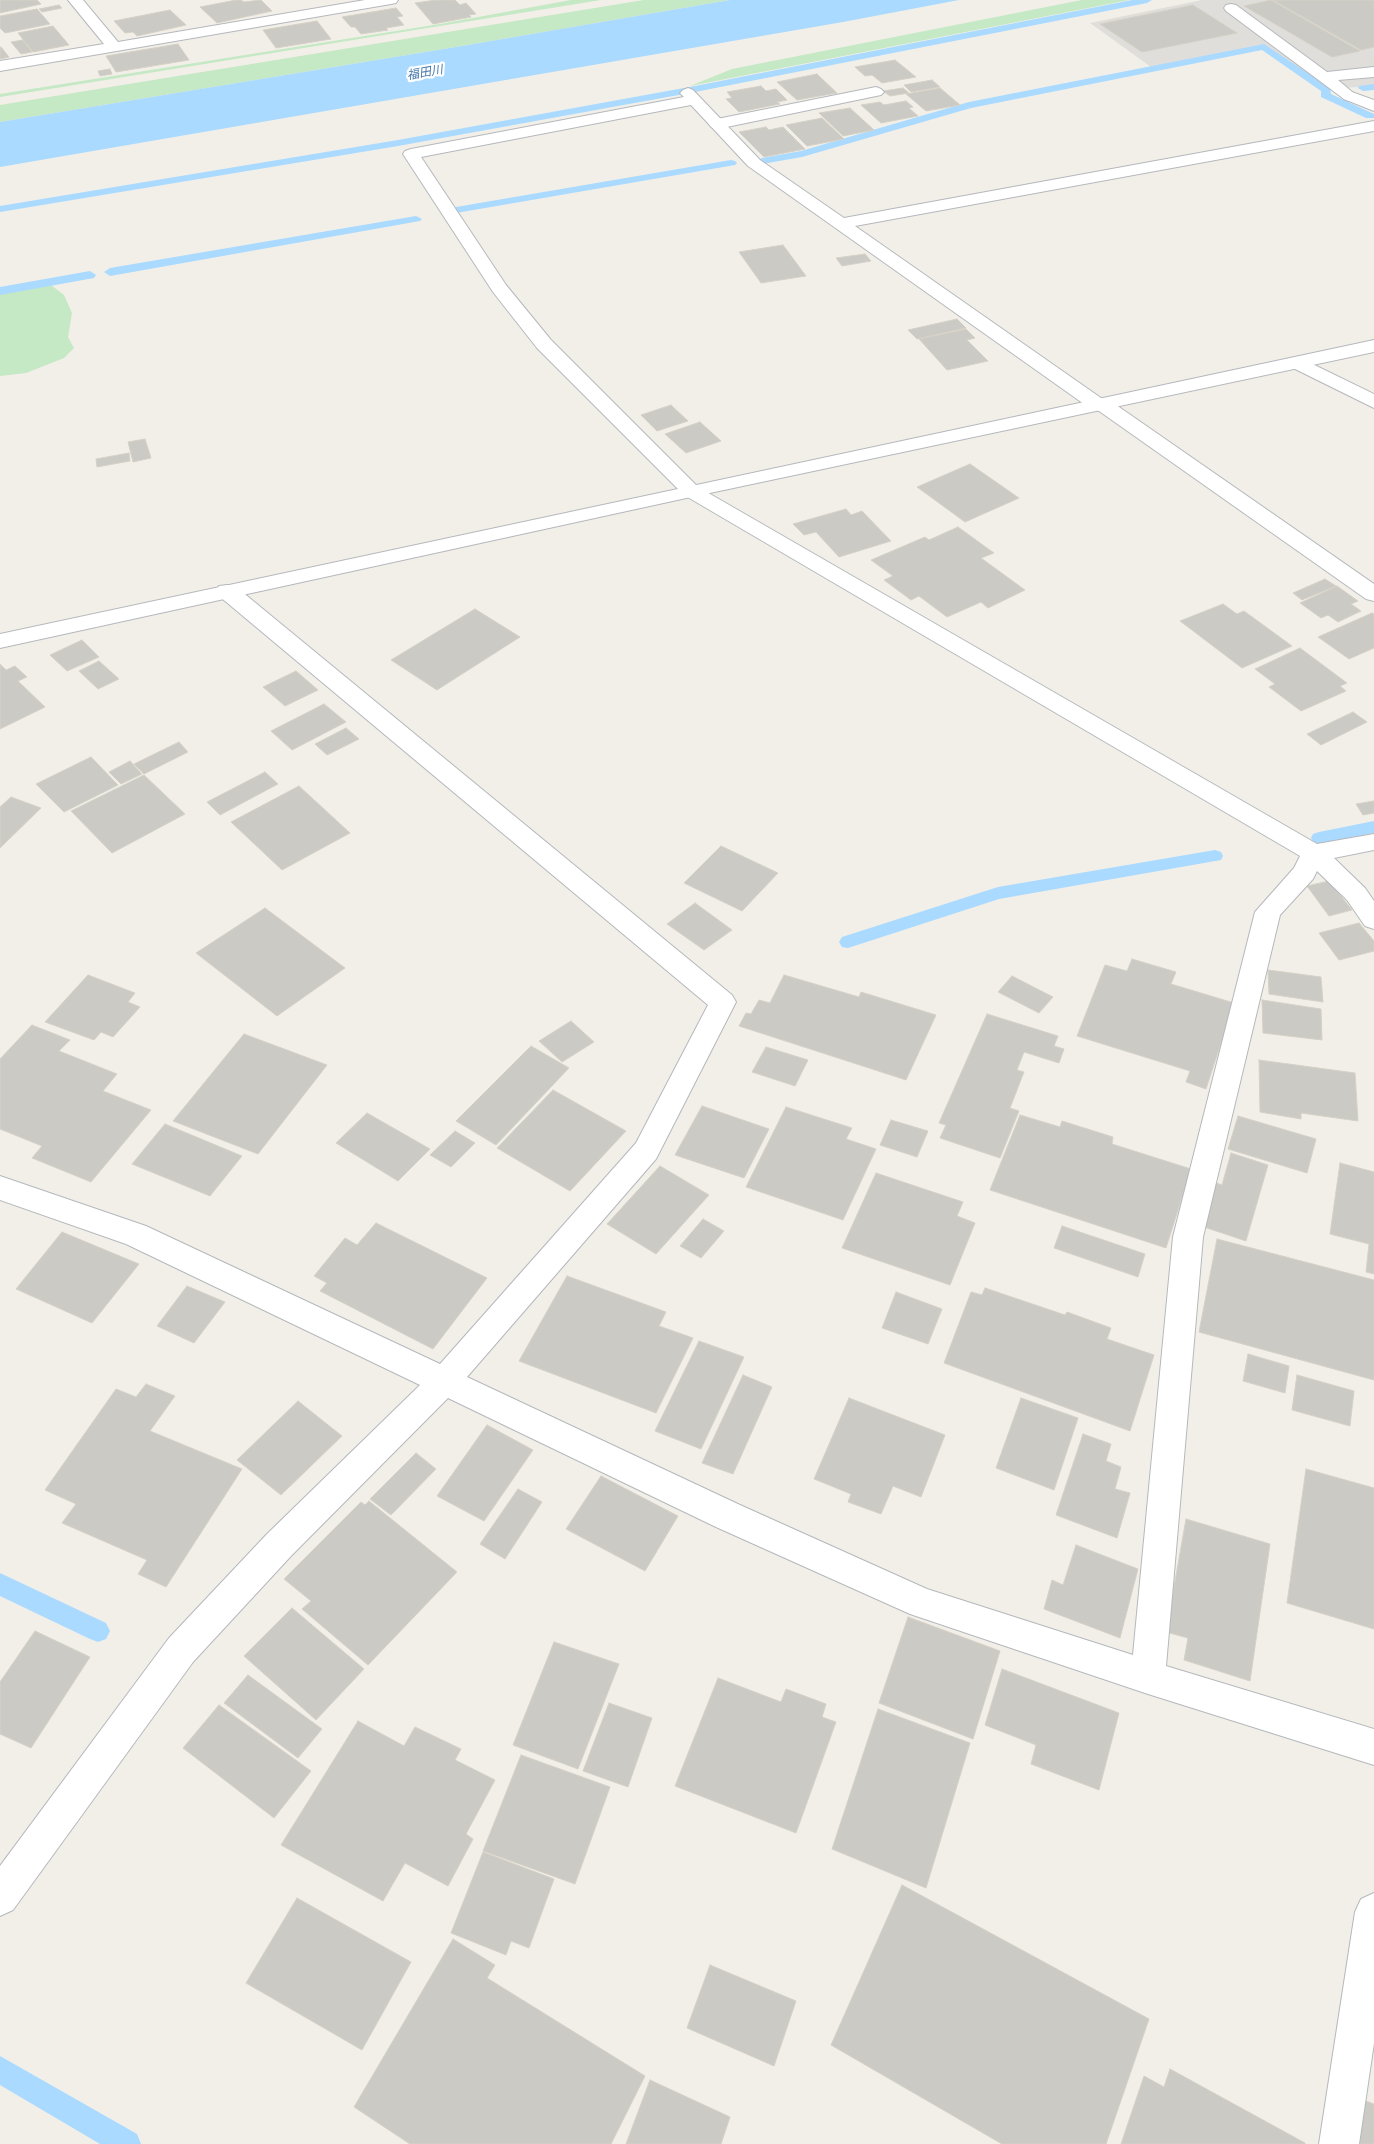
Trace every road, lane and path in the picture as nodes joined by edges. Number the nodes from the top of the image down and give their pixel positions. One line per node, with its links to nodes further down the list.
1 (75, 0): 6 (street)
2 (290, 0): 5 (street)
3 (391, 0): 5 (street)
4 (1231, 8): 9 (street)
5 (305, 14): 6 (street)
6 (115, 47): 7 (street)
7 (0, 66)
8 (1374, 72): 9 (street)
9 (1325, 77): 11 (street)
10 (876, 92): 12 (street)
11 (1374, 106)
12 (717, 124): 14 (street); 19 (street)
13 (1374, 126): 14 (street)
14 (840, 224): 18 (street)
15 (1374, 346): 16 (street)
16 (1298, 363): 17 (street); 18 (street)
17 (1374, 402)
18 (1100, 404): 19 (street); 21 (street)
19 (691, 491): 20 (street); 24 (street)
20 (227, 591): 22 (street); 27 (street)
21 (1374, 594)
22 (0, 641)
23 (1374, 842): 24 (street)
24 (1314, 853): 25 (street); 28 (street)
25 (1374, 920)
26 (0, 1188): 27 (street)
27 (444, 1382): 28 (street); 30 (street)
28 (1148, 1677): 29 (street)
29 (1374, 1747)
30 (0, 1897)
31 (1374, 1912): 32 (street)
32 (1340, 2144)

